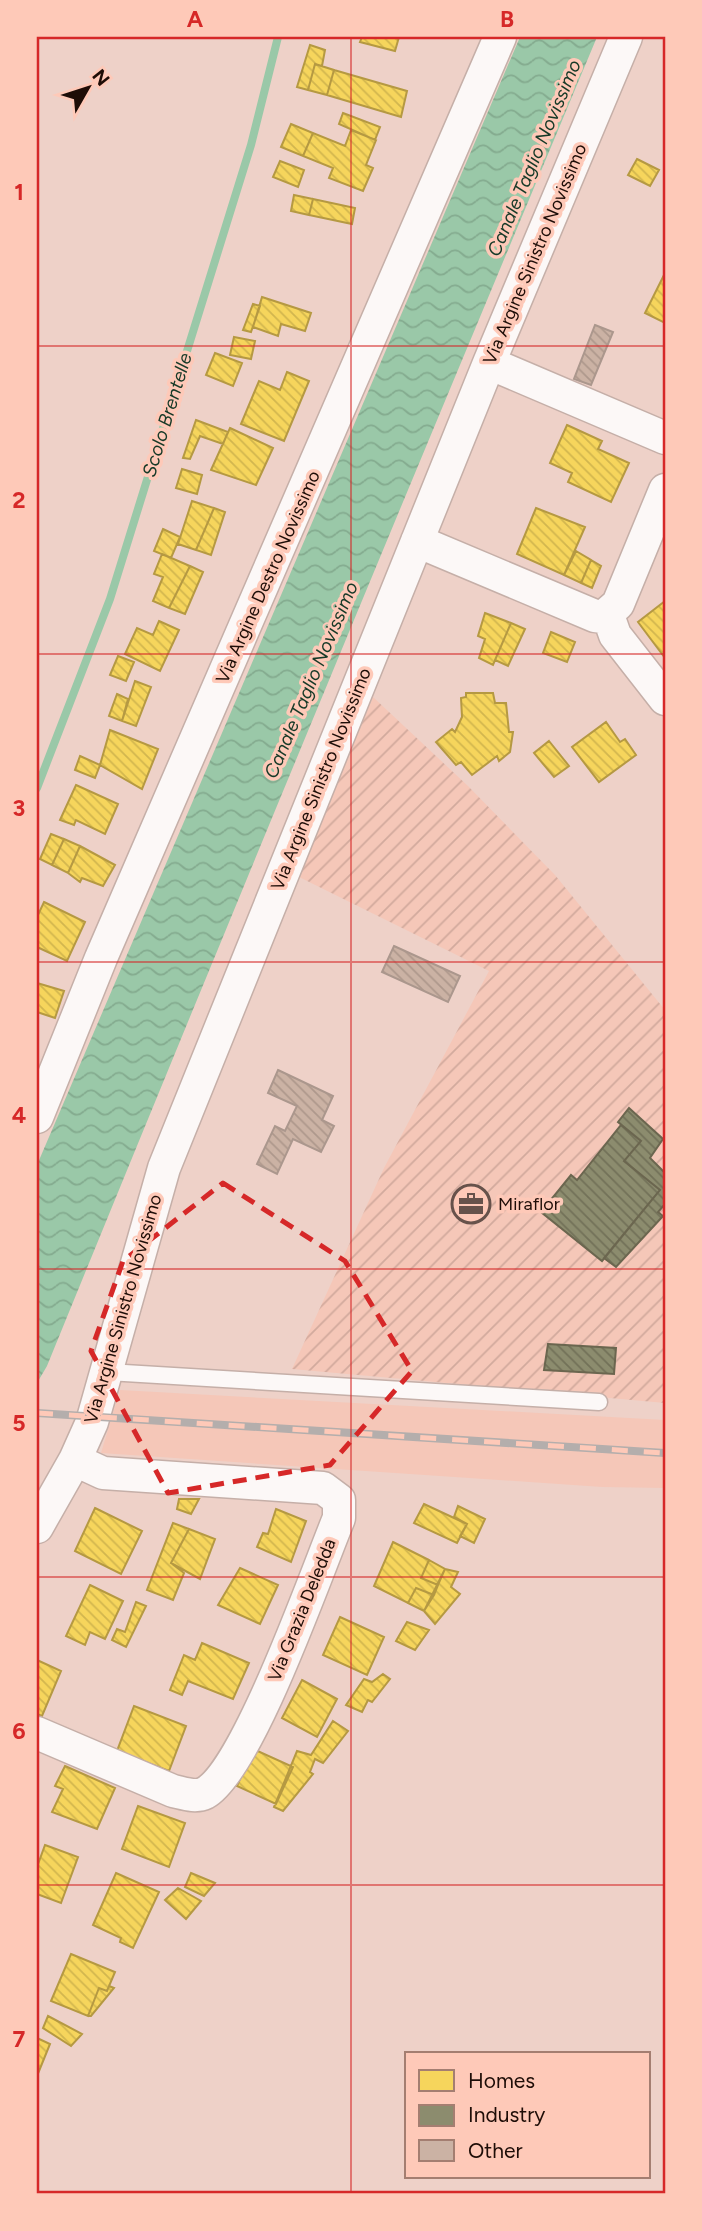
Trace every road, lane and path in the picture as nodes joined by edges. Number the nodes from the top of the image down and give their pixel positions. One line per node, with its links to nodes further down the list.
1 (500, 37): 9 (street, Via Argine Destro Novissimo)
2 (626, 37): 3 (street, Via Argine Sinistro Novissimo)
3 (489, 363): 4 (street); 6 (street, Via Argine Sinistro Novissimo)
4 (665, 438)
5 (665, 490): 7 (street)
6 (417, 541): 7 (street); 10 (street, Via Argine Sinistro Novissimo)
7 (608, 615): 8 (street)
8 (665, 699)
9 (37, 1117)
10 (108, 1372): 11 (lane); 12 (street, Via Argine Sinistro Novissimo)
11 (599, 1402)
12 (75, 1460): 13 (street, Via Argine Sinistro Novissimo); 14 (street, Via Grazia Deledda)
13 (37, 1527)
14 (37, 1734)

